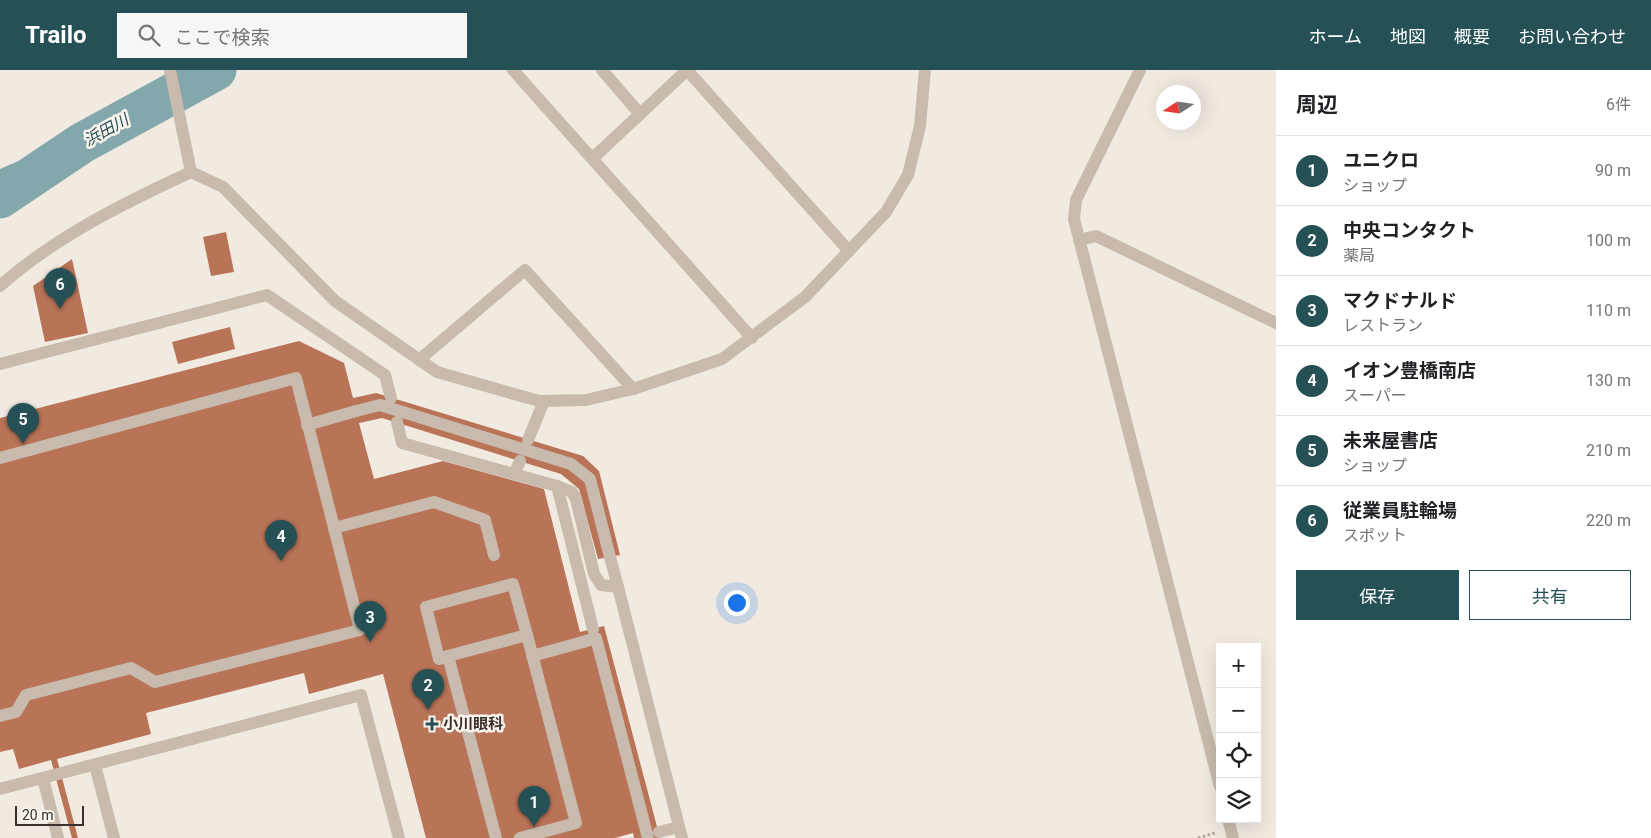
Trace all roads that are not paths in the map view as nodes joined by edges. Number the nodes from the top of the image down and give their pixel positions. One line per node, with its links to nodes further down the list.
1 (170, 70): 9 (street)
2 (513, 70): 8 (street)
3 (602, 70): 7 (street)
4 (687, 70): 7 (street); 11 (street)
5 (925, 70): 11 (street)
6 (1140, 70): 10 (street)
7 (640, 114): 8 (street)
8 (592, 158): 14 (street)
9 (189, 166): 12 (street); 15 (street)
10 (1079, 240): 13 (street); 37 (street)
11 (849, 251): 14 (street)
12 (0, 286)
13 (1276, 323)
14 (752, 338): 17 (street)
15 (419, 360): 17 (street); 19 (street)
16 (0, 364): 18 (street)
17 (633, 389): 19 (street)
18 (391, 398)
19 (544, 400): 22 (street)
20 (397, 422): 25 (street)
21 (308, 425): 23 (street); 27 (street); 29 (street, bridge)
22 (528, 440)
23 (0, 458)
24 (520, 461): 25 (street)
25 (514, 474): 26 (street)
26 (557, 486): 29 (street); 30 (street)
27 (334, 528): 28 (street); 34 (street)
28 (494, 555)
29 (618, 587): 40 (street)
30 (593, 629)
31 (527, 635): 32 (street); 32 (street); 33 (street)
32 (448, 656): 45 (street)
33 (532, 656): 41 (street, bridge); 46 (street)
34 (0, 716)
35 (95, 765): 36 (street); 43 (street); 44 (street)
36 (43, 778): 38 (street); 42 (street)
37 (1218, 778)
38 (0, 789)
39 (1229, 823): 47 (street)
40 (681, 832): 41 (street)
41 (653, 835)
42 (58, 838)
43 (114, 838)
44 (399, 838)
45 (496, 838)
46 (520, 838)
47 (1233, 838)

